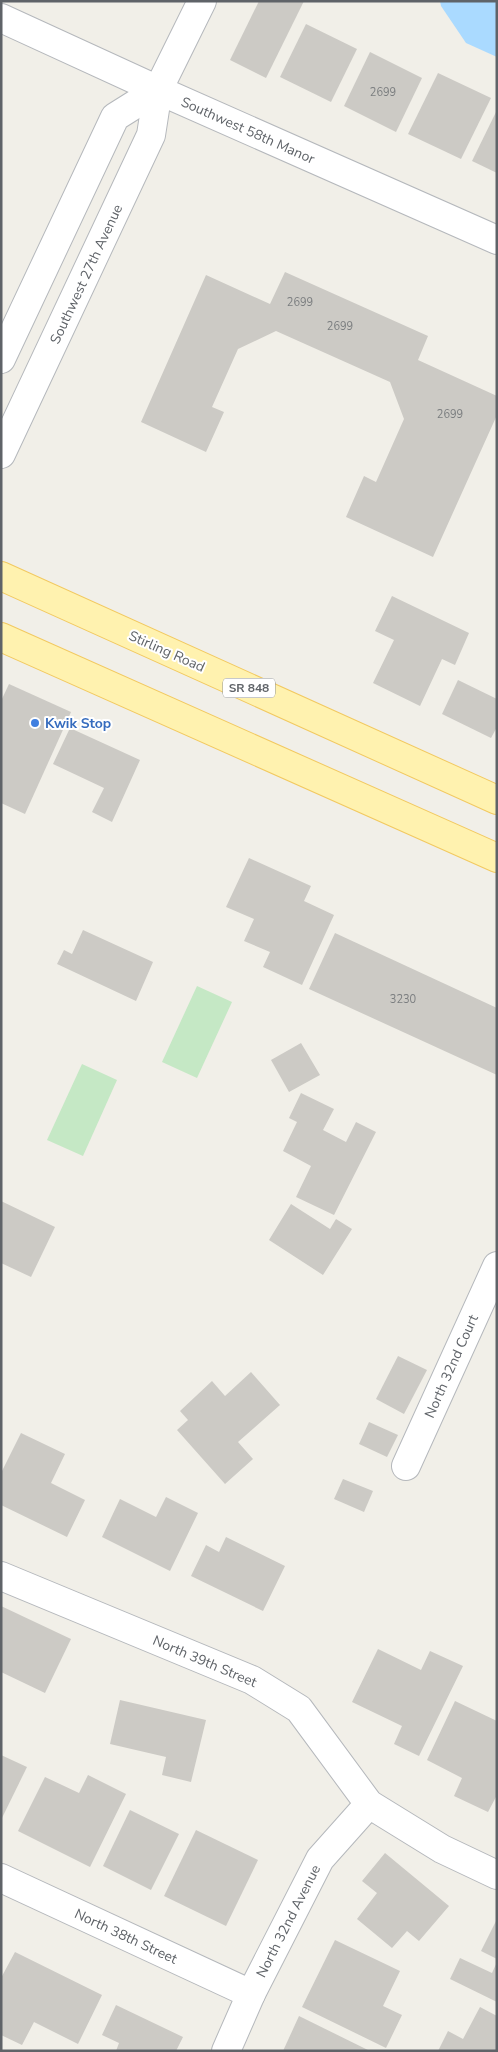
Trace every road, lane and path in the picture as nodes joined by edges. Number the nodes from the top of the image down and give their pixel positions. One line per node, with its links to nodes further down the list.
1 (202, 1): 3 (street, Southwest 27th Avenue)
2 (1, 18): 3 (street, Southwest 58th Manor)
3 (158, 90): 4 (street); 5 (street, Southwest 58th Manor); 6 (street, Southwest 27th Avenue)
4 (58, 238): 6 (street); 7 (street)
5 (497, 240)
6 (76, 295): 8 (street, Southwest 27th Avenue)
7 (1, 359)
8 (1, 454)
9 (1, 576): 11 (main road, Stirling Road / SR 848)
10 (1, 637): 12 (main road)
11 (497, 800)
12 (497, 858)
13 (497, 1266): 14 (street, North 32nd Court)
14 (406, 1466)
15 (1, 1576): 16 (street, North 39th Street)
16 (369, 1804): 17 (street, North 39th Street); 19 (street, North 32nd Avenue)
17 (497, 1875)
18 (1, 1878): 19 (street, North 38th Street)
19 (251, 1994): 20 (street, North 32nd Avenue)
20 (226, 2051)

